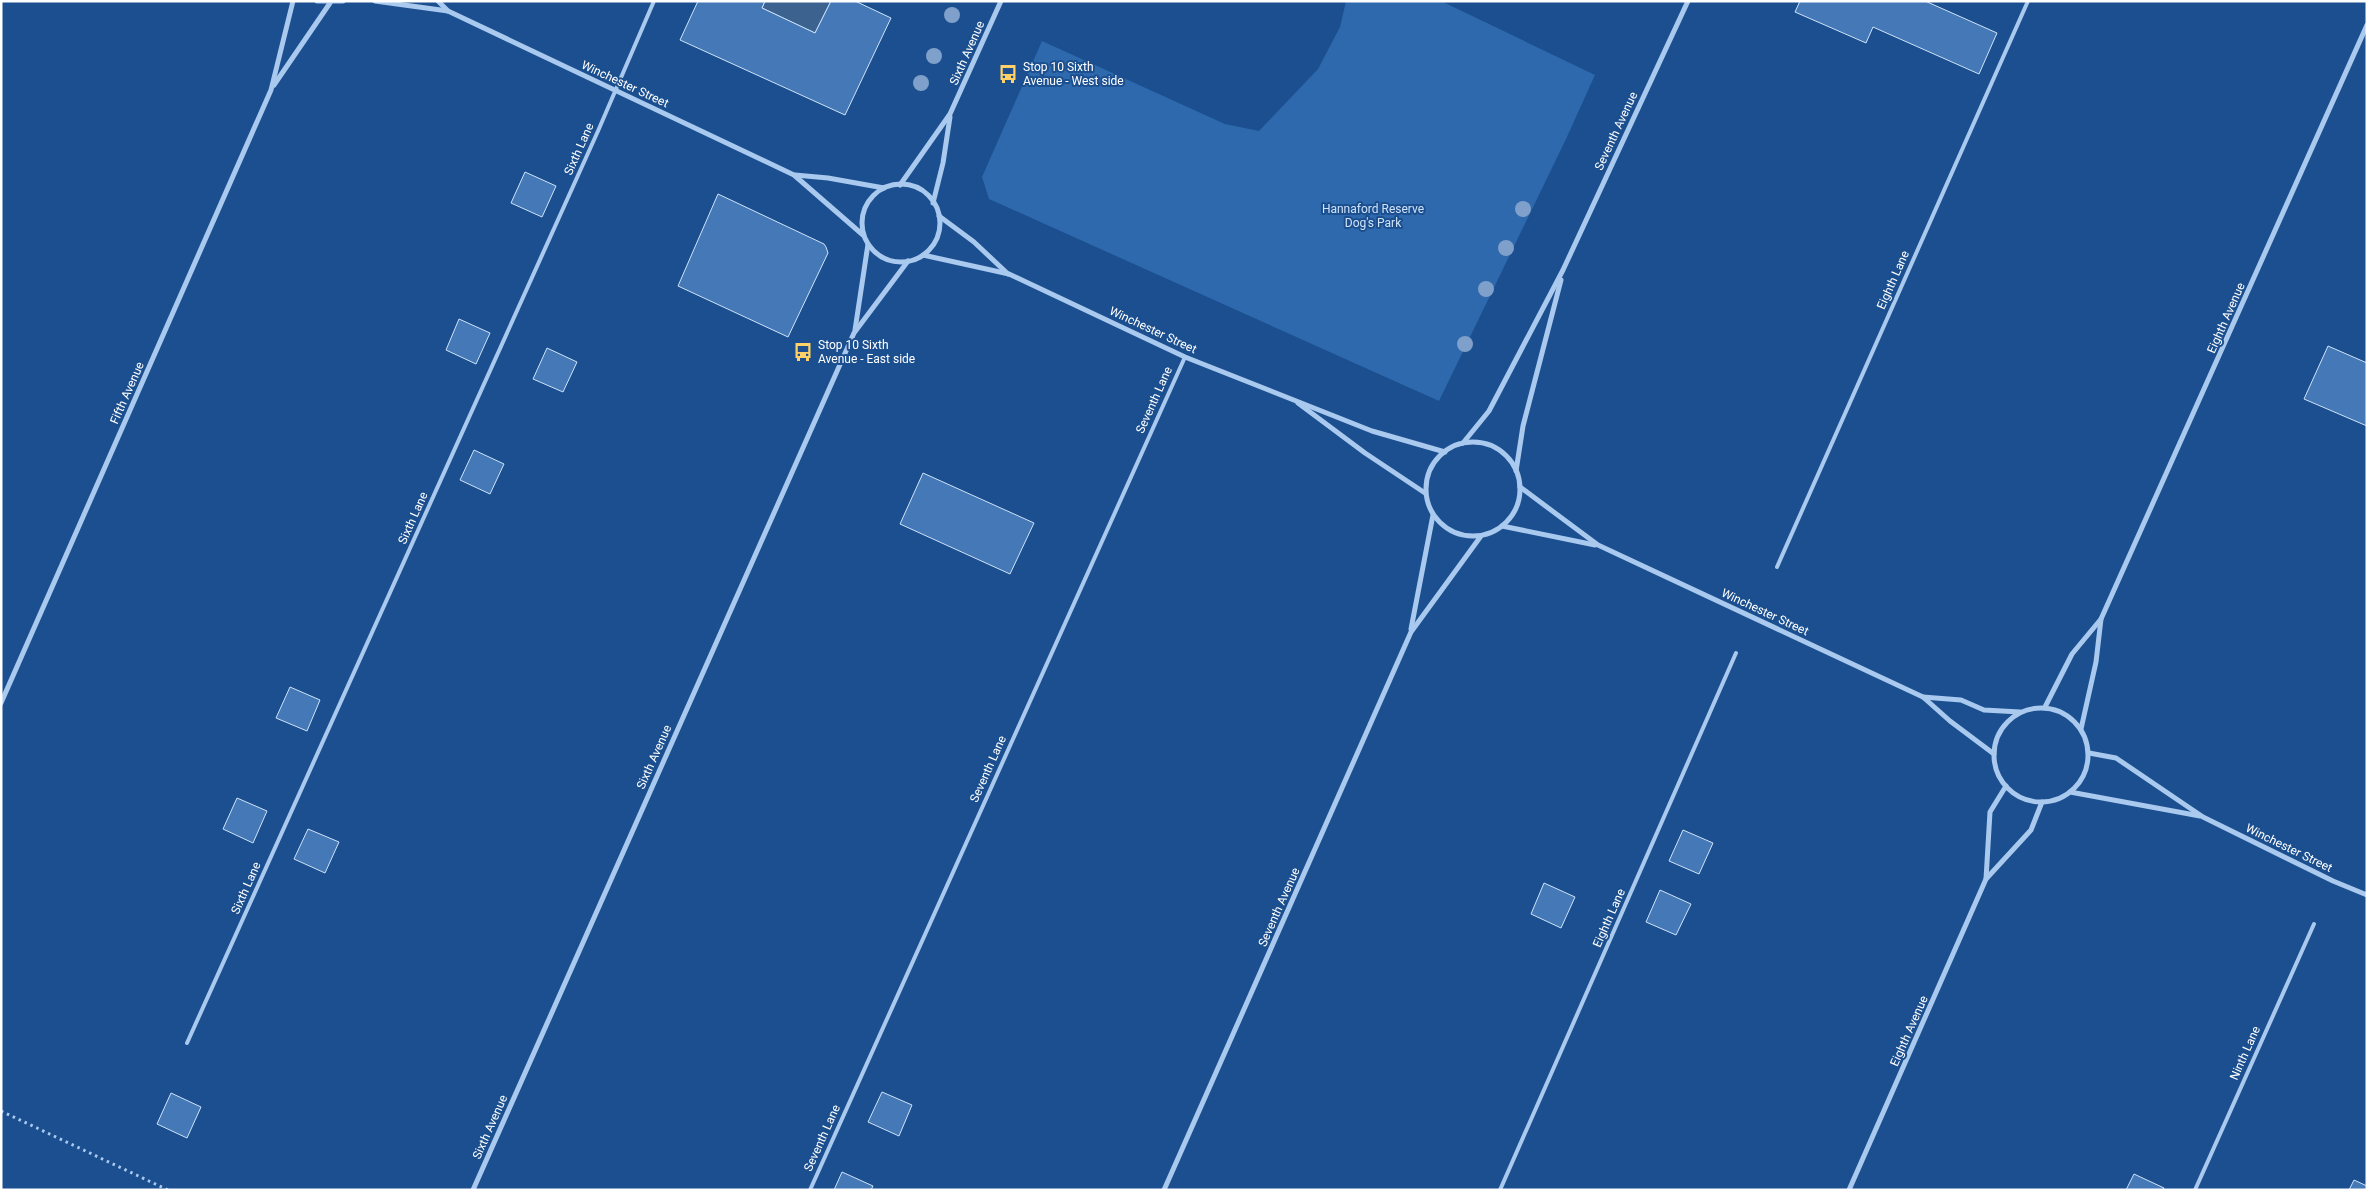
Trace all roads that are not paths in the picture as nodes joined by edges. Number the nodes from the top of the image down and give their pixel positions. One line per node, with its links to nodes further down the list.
1 (293, 1): 13 (street, Fifth Avenue)
2 (317, 1): 10 (street)
3 (343, 1): 10 (street)
4 (375, 1): 11 (street, Winchester Street)
5 (438, 1): 11 (street, Winchester Street)
6 (654, 1): 14 (lane, Sixth Lane)
7 (1001, 1): 15 (street, Sixth Avenue)
8 (1688, 1): 25 (street, Seventh Avenue)
9 (2028, 1): 39 (lane, Eighth Lane)
10 (330, 3): 13 (street, Fifth Avenue)
11 (448, 11): 14 (street, Winchester Street)
12 (2367, 26): 40 (street, Eighth Avenue)
13 (270, 90): 44 (street, Fifth Avenue)
14 (616, 91): 16 (street, Winchester Street); 57 (lane, Sixth Lane)
15 (950, 114): 17 (street, Sixth Avenue); 19 (street, Sixth Avenue)
16 (794, 175): 18 (street, Winchester Street); 21 (street, Winchester Street)
17 (900, 184): 18 (street); 19 (street)
18 (884, 188): 21 (street)
19 (934, 203): 20 (street)
20 (939, 216): 23 (street); 26 (street, Winchester Street)
21 (863, 235): 22 (street)
22 (868, 244): 24 (street); 27 (street, Sixth Avenue)
23 (923, 255): 24 (street); 26 (street, Winchester Street)
24 (908, 261): 27 (street, Sixth Avenue)
25 (1563, 270): 30 (street, Seventh Avenue); 32 (street, Seventh Avenue)
26 (1009, 274): 28 (street, Winchester Street)
27 (854, 333): 58 (street, Sixth Avenue)
28 (1185, 357): 29 (street, Winchester Street); 59 (lane, Seventh Lane)
29 (1292, 398): 31 (street, Winchester Street); 34 (street, Winchester Street)
30 (1463, 443): 31 (street); 32 (street)
31 (1445, 452): 34 (street)
32 (1516, 472): 33 (street)
33 (1520, 487): 36 (street); 38 (street, Winchester Street)
34 (1425, 493): 35 (street)
35 (1433, 515): 37 (street); 41 (street, Seventh Avenue)
36 (1502, 526): 37 (street); 38 (street, Winchester Street)
37 (1481, 536): 41 (street, Seventh Avenue)
38 (1598, 545): 43 (street, Winchester Street)
39 (1777, 567)
40 (2101, 618): 45 (street, Eighth Avenue); 47 (street, Eighth Avenue)
41 (1411, 632): 60 (street, Seventh Avenue)
42 (1736, 653): 61 (lane, Eighth Lane)
43 (1923, 697): 46 (street, Winchester Street); 49 (street, Winchester Street)
44 (1, 703)
45 (2045, 707): 46 (street); 47 (street)
46 (2021, 712): 49 (street)
47 (2081, 729): 48 (street)
48 (2089, 753): 51 (street); 53 (street, Winchester Street)
49 (1994, 754): 50 (street)
50 (2006, 786): 52 (street); 54 (street, Eighth Avenue)
51 (2070, 792): 52 (street); 53 (street, Winchester Street)
52 (2042, 802): 54 (street, Eighth Avenue)
53 (2203, 817): 55 (street, Winchester Street)
54 (1986, 880): 62 (street, Eighth Avenue)
55 (2367, 895)
56 (2314, 924): 63 (lane, Ninth Lane)
57 (187, 1043)
58 (473, 1190)
59 (810, 1190)
60 (1164, 1190)
61 (1500, 1190)
62 (1848, 1190)
63 (2195, 1190)

